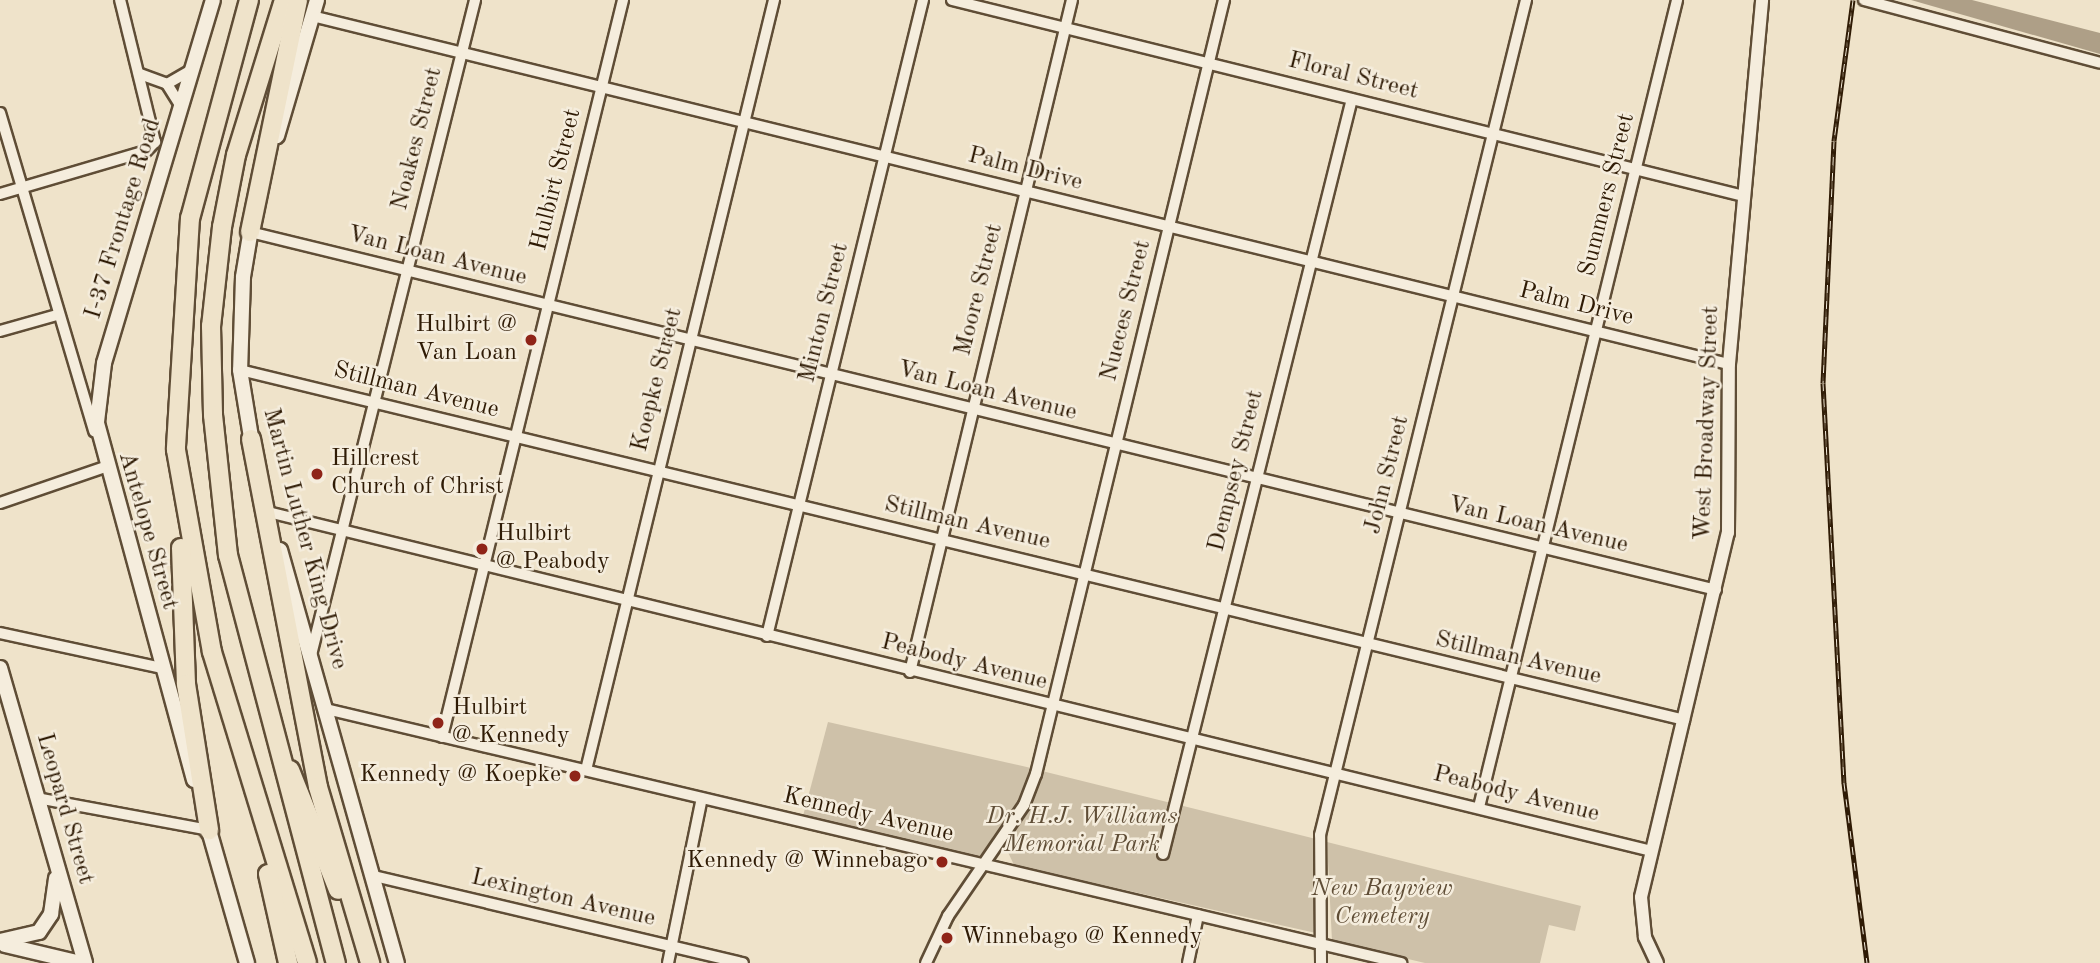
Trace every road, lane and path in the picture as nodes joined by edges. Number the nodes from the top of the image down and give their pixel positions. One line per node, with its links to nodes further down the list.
1 (120, 0): 25 (street)
2 (213, 0): 24 (main road, I-37 Frontage Road)
3 (241, 0): 31 (highway)
4 (249, 0): 31 (highway)
5 (284, 0): 82 (highway)
6 (298, 0): 41 (highway)
7 (317, 0): 19 (main road, Martin Luther King Drive)
8 (475, 0): 21 (street, Noakes Street)
9 (623, 0): 27 (street, Hulbirt Street)
10 (774, 0): 32 (street, Koepke Street)
11 (923, 0): 34 (street, Minton Street)
12 (952, 0): 20 (street, Floral Street)
13 (1072, 0): 20 (street, Moore Street)
14 (1224, 0): 22 (street, Nueces Street)
15 (1525, 0): 33 (street, John Street)
16 (1677, 0): 35 (street, Summers Street)
17 (1762, 0): 39 (street, West Broadway Street)
18 (1864, 0): 23 (street)
19 (312, 16): 21 (street, Palm Drive); 41 (main road, Martin Luther King Drive)
20 (1065, 28): 22 (street, Floral Street); 37 (street, Moore Street)
21 (461, 53): 27 (street, Palm Drive); 43 (street, Noakes Street)
22 (1209, 63): 28 (street, Floral Street); 40 (street, Nueces Street)
23 (2100, 63)
24 (194, 67): 26 (street); 29 (main road, I-37 Frontage Road)
25 (140, 74): 26 (street); 36 (street)
26 (167, 84): 29 (street)
27 (601, 87): 32 (street, Palm Drive); 45 (street, Hulbirt Street)
28 (1352, 99): 33 (street, Floral Street); 42 (street, Dempsey Street)
29 (182, 106): 59 (main road, I-37 Frontage Road)
30 (0, 113): 36 (street, Antelope Street)
31 (215, 113): 58 (highway)
32 (742, 122): 34 (street, Palm Drive); 49 (street, Koepke Street)
33 (1493, 134): 35 (street, Floral Street); 44 (street, John Street)
34 (885, 157): 37 (street, Palm Drive); 52 (street, Minton Street)
35 (1635, 169): 39 (street, Floral Street); 48 (street, Summers Street)
36 (22, 188): 38 (street); 46 (street, Antelope Street)
37 (1026, 192): 40 (street, Palm Drive); 54 (street, Moore Street)
38 (0, 194)
39 (1744, 196): 50 (street, West Broadway Street)
40 (1170, 227): 42 (street, Palm Drive); 57 (street, Nueces Street)
41 (250, 232): 43 (street, Van Loan Avenue); 51 (main road, Martin Luther King Drive)
42 (1311, 262): 44 (street, Palm Drive); 61 (street, Dempsey Street)
43 (407, 271): 45 (street, Van Loan Avenue); 53 (street, Noakes Street)
44 (1454, 297): 48 (street, Palm Drive); 65 (street, John Street)
45 (548, 306): 49 (street, Van Loan Avenue); 55 (street, Hulbirt Street)
46 (57, 315): 47 (street); 59 (street, Antelope Street)
47 (0, 331)
48 (1595, 332): 50 (street, Palm Drive); 68 (street, Summers Street)
49 (689, 340): 52 (street, Van Loan Avenue); 60 (street, Koepke Street)
50 (1729, 364): 71 (street, West Broadway Street)
51 (240, 370): 53 (street, Stillman Avenue); 56 (main road, Martin Luther King Drive)
52 (831, 375): 54 (street, Van Loan Avenue); 63 (street, Minton Street)
53 (374, 402): 55 (street, Stillman Avenue); 66 (street, Noakes Street)
54 (973, 410): 57 (street, Van Loan Avenue); 67 (street, Moore Street)
55 (516, 437): 60 (street, Stillman Avenue); 69 (street, Hulbirt Street)
56 (251, 439): 64 (main road, Martin Luther King Drive); 107 (highway)
57 (1115, 445): 61 (street, Van Loan Avenue); 70 (street, Nueces Street)
58 (176, 450): 90 (highway); 94 (highway)
59 (103, 461): 62 (street); 79 (main road, Antelope Street)
60 (657, 472): 63 (street, Stillman Avenue); 72 (street, Koepke Street)
61 (1257, 480): 65 (street, Van Loan Avenue); 73 (street, Dempsey Street)
62 (0, 503)
63 (799, 506): 67 (street, Stillman Avenue); 75 (street, Minton Street)
64 (268, 512): 66 (street, Peabody Avenue); 77 (main road, Martin Luther King Drive)
65 (1400, 515): 68 (street, Van Loan Avenue); 76 (street, John Street)
66 (342, 530): 69 (street, Peabody Avenue); 77 (street, Noakes Street)
67 (941, 541): 70 (street, Stillman Avenue); 80 (street, Moore Street)
68 (1544, 547): 71 (street, Van Loan Avenue); 81 (street, Summers Street)
69 (484, 565): 72 (street, Peabody Avenue); 86 (street, Hulbirt Street)
70 (1082, 572): 73 (street, Stillman Avenue); 83 (street, Nueces Street)
71 (1716, 590): 85 (street, West Broadway Street)
72 (628, 601): 75 (street, Peabody Avenue); 88 (street, Koepke Street)
73 (1224, 610): 76 (street, Stillman Avenue); 87 (street, Dempsey Street)
74 (0, 633): 79 (street)
75 (767, 636): 80 (street, Peabody Avenue)
76 (1370, 646): 81 (street, Stillman Avenue); 89 (street, John Street)
77 (311, 655): 84 (main road, Martin Luther King Drive)
78 (0, 668): 91 (main road, Leopard Street)
79 (162, 668): 94 (main road, Antelope Street)
80 (910, 672): 83 (street, Peabody Avenue)
81 (1511, 678): 85 (street, Stillman Avenue); 93 (street, Summers Street)
82 (264, 705): 107 (highway); 111 (highway)
83 (1050, 707): 87 (street, Peabody Avenue); 98 (street, Nueces Street)
84 (326, 709): 86 (street, Kennedy Avenue); 99 (main road, Martin Luther King Drive)
85 (1684, 720): 96 (street, West Broadway Street)
86 (442, 737): 88 (street, Kennedy Avenue)
87 (1194, 738): 89 (street, Peabody Avenue); 97 (street, Dempsey Street)
88 (586, 771): 92 (street, Kennedy Avenue)
89 (1336, 772): 93 (street, Peabody Avenue); 102 (street, John Street)
90 (248, 784): 105 (highway); 106 (highway)
91 (37, 798): 94 (street); 95 (main road, Leopard Street)
92 (702, 798): 98 (street, Kennedy Avenue); 104 (street)
93 (1479, 807): 96 (street, Peabody Avenue)
94 (209, 830): 103 (main road, Antelope Street)
95 (48, 835): 101 (main road); 108 (main road, Leopard Street)
96 (1651, 851): 119 (street, West Broadway Street)
97 (1163, 854)
98 (982, 864): 100 (street, Kennedy Avenue); 115 (street, Nueces Street)
99 (374, 876): 104 (street, Lexington Avenue); 112 (main road, Martin Luther King Drive)
100 (1198, 915): 102 (street, Kennedy Avenue); 116 (street)
101 (0, 943): 108 (main road)
102 (1323, 945): 117 (street, John Street); 118 (street, Kennedy Avenue)
103 (242, 946): 109 (main road); 110 (main road, Antelope Street)
104 (672, 946): 113 (street); 114 (street, Lexington Avenue)
105 (305, 956)
106 (287, 961)
107 (369, 961)
108 (83, 963)
109 (240, 963)
110 (247, 963)
111 (336, 963)
112 (397, 963)
113 (668, 963)
114 (743, 963)
115 (926, 963)
116 (1188, 963)
117 (1321, 963)
118 (1401, 963)
119 (1657, 963)

